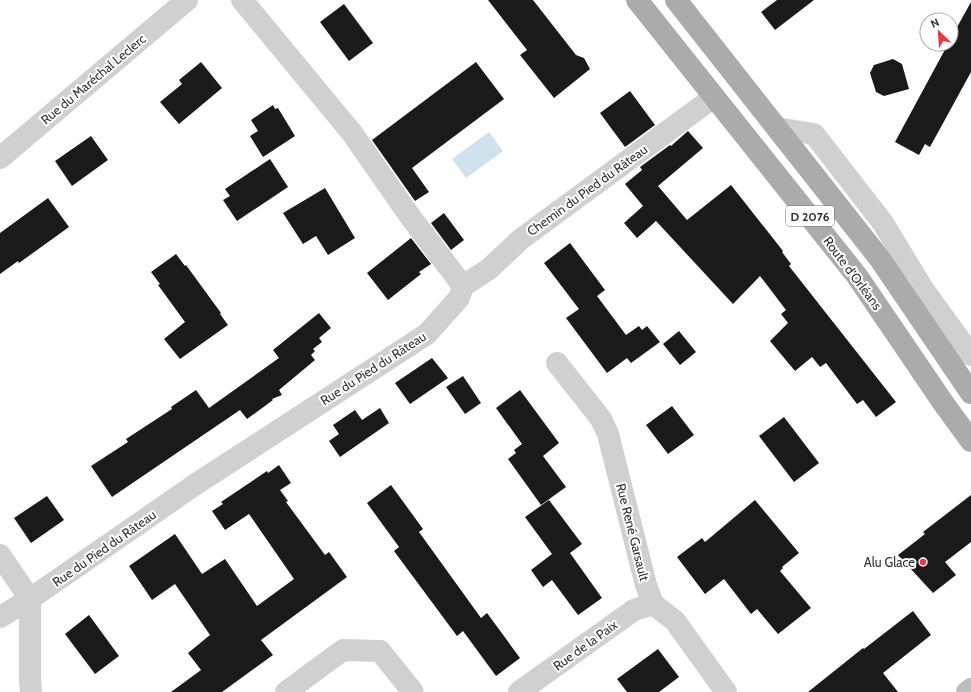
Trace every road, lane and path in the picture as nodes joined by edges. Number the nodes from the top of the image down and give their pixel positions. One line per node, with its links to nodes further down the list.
1 (187, 0): 7 (street, Rue du Maréchal Leclerc)
2 (242, 0): 8 (street)
3 (637, 0): 5 (main road, Route d'Orléans / D 2076)
4 (676, 0): 6 (main road, D 2076)
5 (714, 97): 8 (street, Chemin du Pied du Râteau); 12 (main road, Route d'Orléans / D 2076)
6 (778, 128): 9 (street); 11 (main road, D 2076)
7 (0, 158)
8 (463, 286): 14 (street, Rue du Pied du Râteau)
9 (971, 355)
10 (557, 363): 15 (street, Rue René Garsault)
11 (971, 393)
12 (971, 441)
13 (0, 555): 14 (street)
14 (30, 599): 16 (street, Rue du Pied du Râteau); 18 (street)
15 (653, 604): 21 (street, Rue de la Paix); 22 (street)
16 (0, 617)
17 (971, 689): 23 (street)
18 (31, 692)
19 (286, 692): 20 (street)
20 (413, 692)
21 (519, 692)
22 (726, 692)
23 (967, 692)

